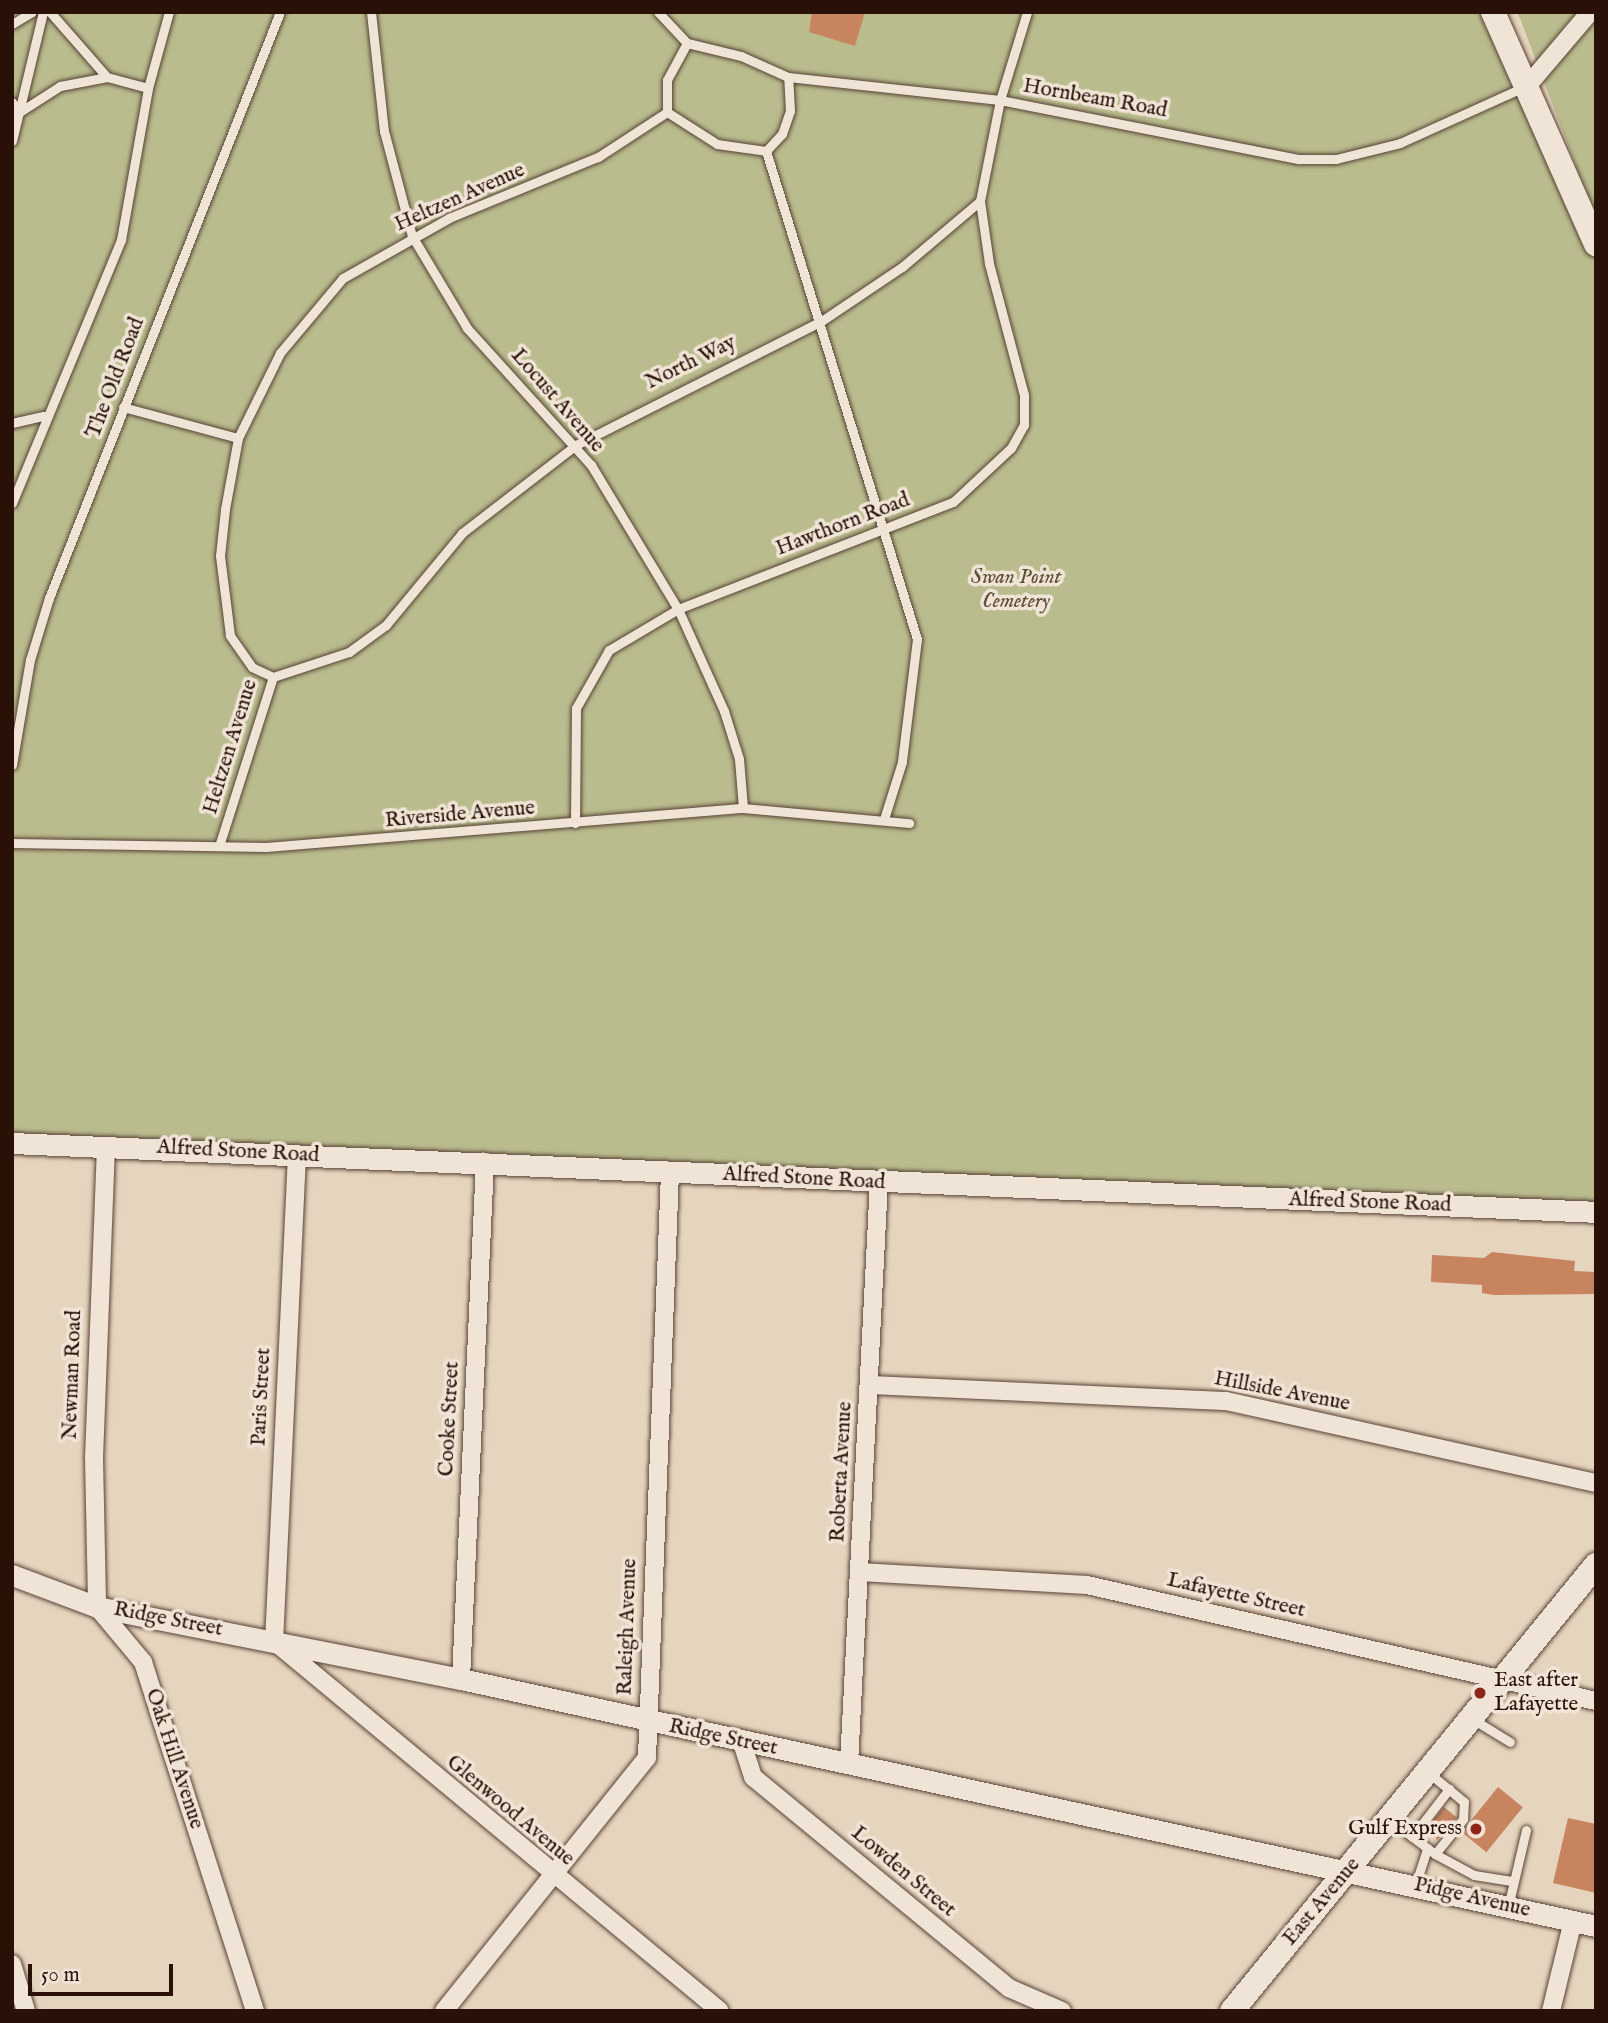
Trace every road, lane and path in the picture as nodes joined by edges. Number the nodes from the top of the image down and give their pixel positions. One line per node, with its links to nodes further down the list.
1 (32, 12): 11 (lane)
2 (43, 12): 19 (lane)
3 (50, 12): 13 (lane)
4 (169, 12): 16 (lane)
5 (280, 12): 27 (lane, The Old Road)
6 (371, 12): 24 (lane, Locust Avenue)
7 (658, 12): 12 (lane)
8 (1027, 12): 17 (lane)
9 (1493, 12): 15 (main road)
10 (1590, 12): 15 (street)
11 (12, 24)
12 (687, 43): 14 (lane, Hornbeam Road); 20 (lane)
13 (107, 77): 16 (lane); 19 (lane)
14 (788, 77): 17 (lane, Hornbeam Road); 22 (lane)
15 (1529, 84): 17 (lane, Hornbeam Road); 25 (main road)
16 (148, 88): 28 (lane)
17 (1000, 100): 23 (lane)
18 (12, 102): 19 (lane)
19 (18, 113): 21 (lane)
20 (667, 113): 22 (lane); 24 (lane, Heltzen Avenue)
21 (12, 141)
22 (766, 152): 26 (lane)
23 (980, 201): 26 (lane, North Way); 33 (lane, Hawthorn Road)
24 (412, 236): 30 (lane, Heltzen Avenue); 31 (lane, Locust Avenue)
25 (1596, 244)
26 (820, 322): 31 (lane, North Way); 33 (lane)
27 (123, 407): 30 (lane); 36 (lane, The Old Road)
28 (43, 416): 29 (lane); 32 (lane)
29 (12, 423)
30 (238, 438): 35 (lane, Heltzen Avenue)
31 (576, 445): 34 (lane, Locust Avenue); 35 (lane, North Way)
32 (12, 503)
33 (884, 527): 34 (lane, Hawthorn Road); 38 (lane)
34 (678, 609): 37 (lane, Locust Avenue); 39 (lane, Hawthorn Road)
35 (273, 677): 42 (lane, Heltzen Avenue)
36 (12, 765)
37 (743, 808): 38 (lane, Riverside Avenue); 39 (lane, Riverside Avenue)
38 (884, 819): 40 (lane, Riverside Avenue)
39 (575, 823): 42 (lane, Riverside Avenue)
40 (909, 823)
41 (12, 843): 42 (lane, Riverside Avenue)
42 (219, 846)
43 (12, 1143): 44 (street, Alfred Stone Road)
44 (106, 1146): 45 (street, Alfred Stone Road); 55 (street, Newman Road)
45 (297, 1155): 46 (street, Alfred Stone Road); 56 (street, Paris Street)
46 (485, 1162): 47 (street, Alfred Stone Road); 57 (street, Cooke Street)
47 (670, 1172): 48 (street, Alfred Stone Road); 61 (street, Raleigh Avenue)
48 (879, 1182): 49 (street, Alfred Stone Road); 50 (street, Roberta Avenue)
49 (1596, 1212)
50 (869, 1385): 51 (street, Hillside Avenue); 53 (street, Roberta Avenue)
51 (1596, 1483)
52 (1596, 1564): 58 (main road, East Avenue)
53 (860, 1572): 58 (street, Lafayette Street); 64 (street, Roberta Avenue)
54 (12, 1575): 55 (street, Oak Hill Avenue)
55 (97, 1607): 56 (street, Ridge Street); 80 (street, Oak Hill Avenue)
56 (274, 1641): 57 (street, Ridge Street); 72 (street, Glenwood Avenue)
57 (461, 1679): 61 (street, Ridge Street)
58 (1504, 1680): 59 (street, Lafayette Street); 60 (main road, East Avenue)
59 (1596, 1701)
60 (1472, 1720): 62 (lane); 65 (main road, East Avenue)
61 (652, 1723): 63 (street, Ridge Street); 72 (street, Raleigh Avenue)
62 (1510, 1742)
63 (741, 1743): 64 (street, Ridge Street); 83 (street, Lowden Street)
64 (849, 1764): 71 (street, Ridge Street)
65 (1429, 1773): 66 (lane); 67 (main road, East Avenue)
66 (1450, 1789): 69 (lane); 70 (lane)
67 (1390, 1820): 69 (lane); 71 (main road, East Avenue)
68 (1526, 1830): 73 (lane)
69 (1412, 1837): 70 (lane)
70 (1431, 1851): 73 (lane); 74 (lane)
71 (1348, 1870): 74 (street, Pidge Avenue); 84 (main road, East Avenue)
72 (552, 1877): 81 (street, Raleigh Avenue); 82 (street, Glenwood Avenue)
73 (1512, 1881): 75 (lane)
74 (1415, 1886): 75 (street, Pidge Avenue)
75 (1507, 1907): 76 (street, Pidge Avenue)
76 (1573, 1921): 77 (street, Pidge Avenue); 85 (street)
77 (1596, 1926)
78 (12, 1964): 79 (street)
79 (26, 2011)
80 (256, 2011)
81 (444, 2011)
82 (720, 2011)
83 (1062, 2011)
84 (1233, 2011)
85 (1551, 2011)

